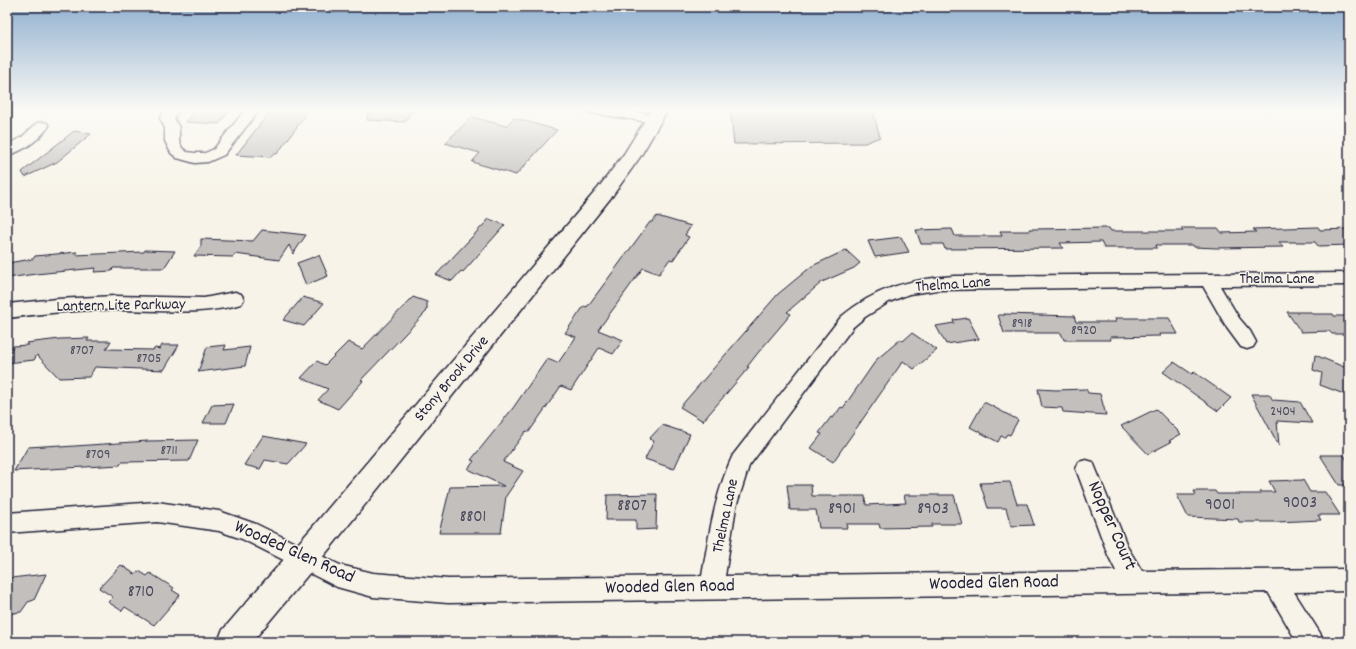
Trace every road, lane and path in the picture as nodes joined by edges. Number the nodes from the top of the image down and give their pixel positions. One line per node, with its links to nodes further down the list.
1 (28, 139): 5 (street)
2 (172, 139): 3 (street)
3 (229, 139)
4 (642, 139): 13 (street, Stony Brook Drive)
5 (7, 151)
6 (1349, 279): 7 (street, Thelma Lane)
7 (1208, 280): 10 (street); 17 (street, Thelma Lane)
8 (235, 299): 9 (street, Lantern Lite Parkway)
9 (7, 311)
10 (1247, 342)
11 (1086, 469): 16 (street, Nopper Court)
12 (7, 523): 13 (street, Wooded Glen Road)
13 (303, 558): 17 (street, Wooded Glen Road); 18 (street, Stony Brook Drive)
14 (1349, 580): 15 (street, Wooded Glen Road)
15 (1274, 581): 16 (street, Wooded Glen Road); 19 (street)
16 (1136, 582): 17 (street, Wooded Glen Road)
17 (712, 587)
18 (233, 642)
19 (1311, 642)

